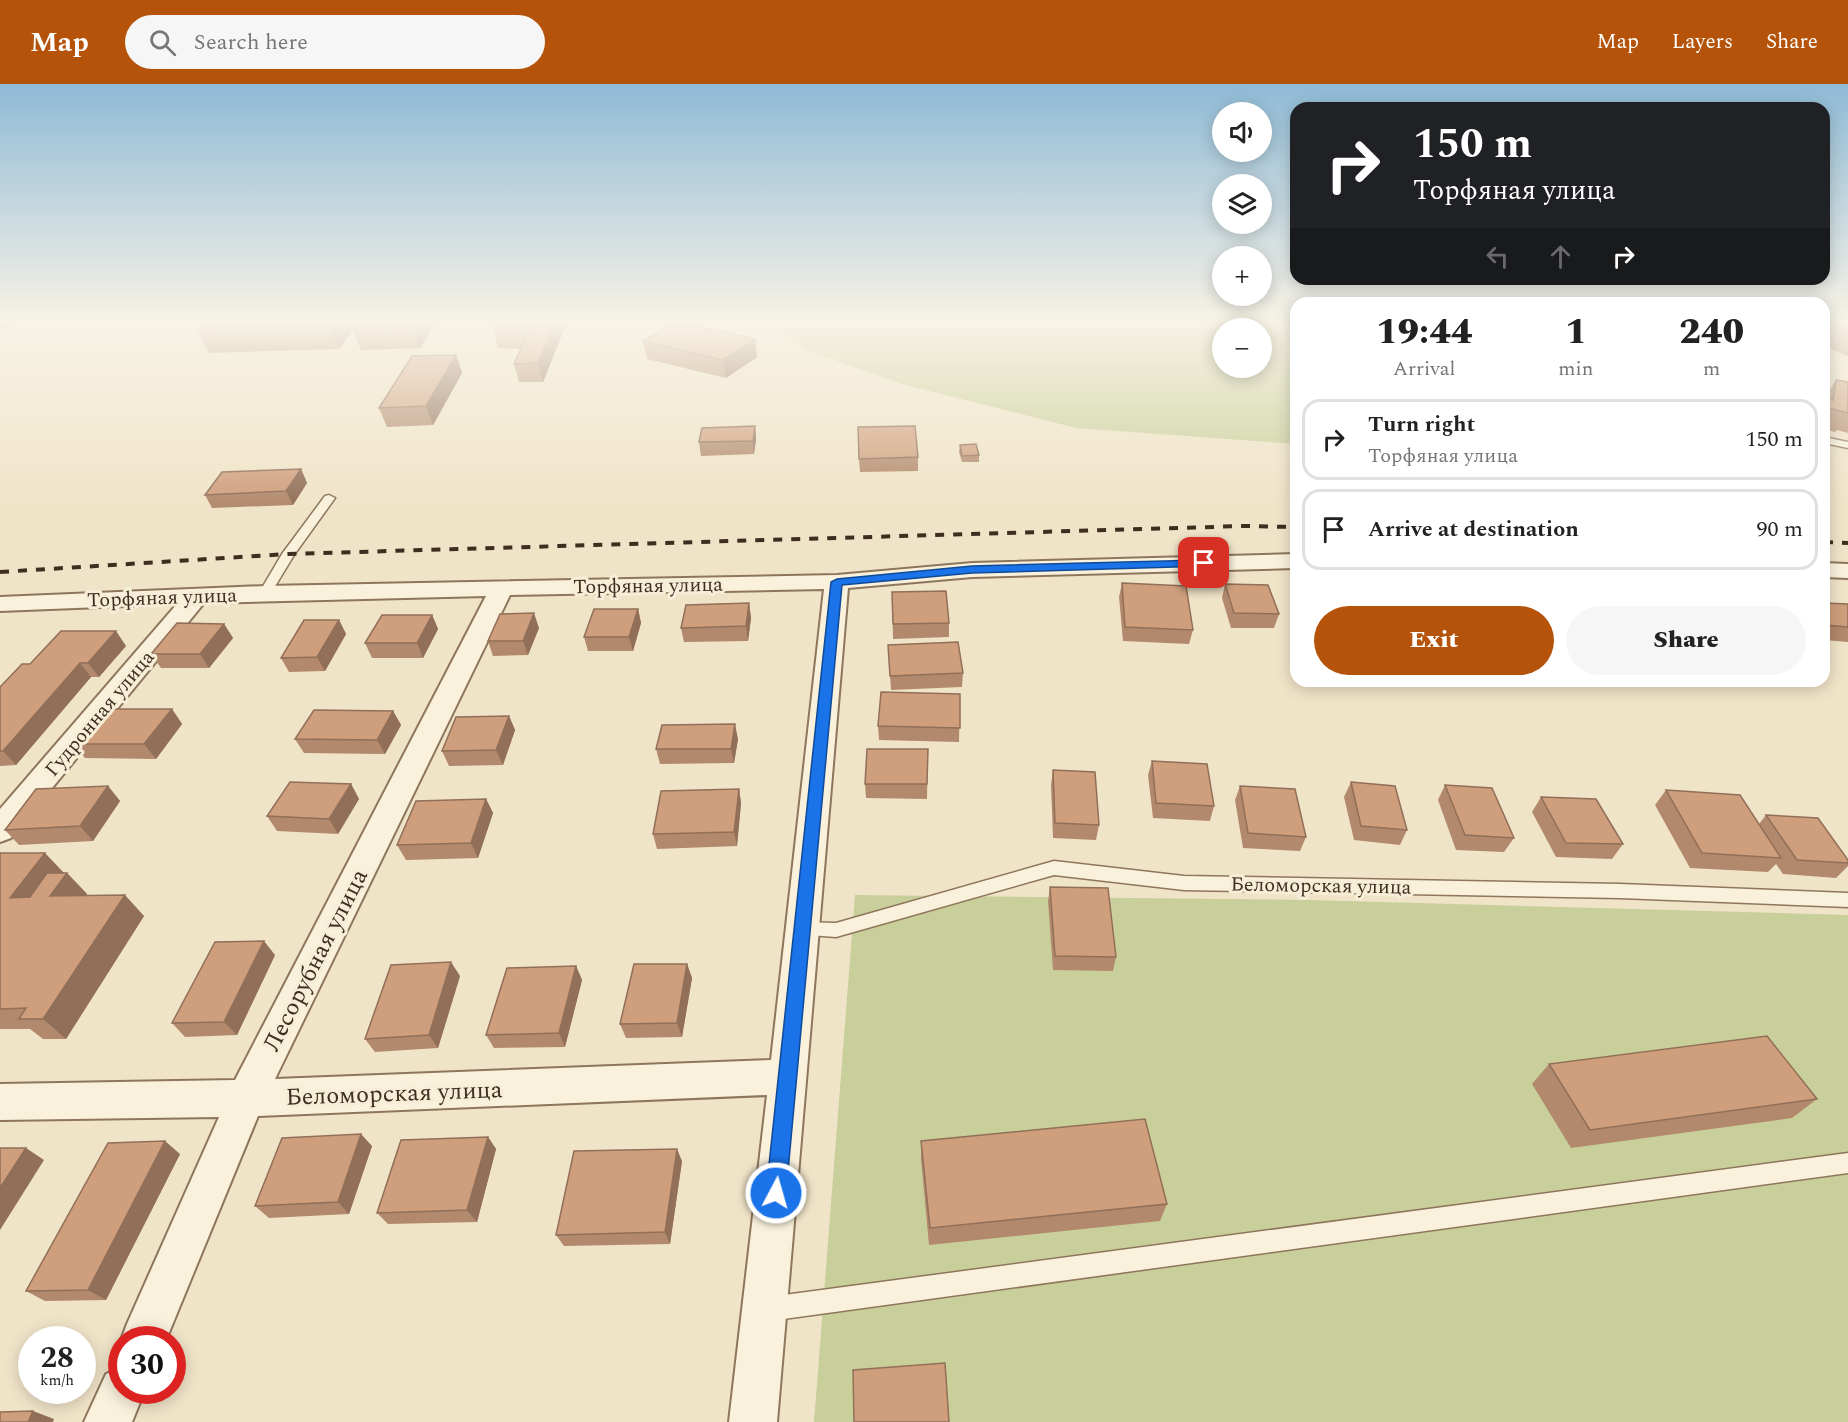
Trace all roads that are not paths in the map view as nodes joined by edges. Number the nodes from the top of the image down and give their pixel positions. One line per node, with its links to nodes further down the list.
1 (1830, 441): 2 (lane)
2 (1848, 445)
3 (329, 498): 9 (lane)
4 (1290, 561): 7 (street, Торфяная улица)
5 (1830, 570): 6 (street)
6 (1848, 572)
7 (837, 582): 8 (street, Торфяная улица); 14 (street)
8 (502, 588): 9 (street, Торфяная улица); 16 (street, Лесорубная улица)
9 (265, 593): 10 (street, Торфяная улица)
10 (197, 596): 11 (street, Торфяная улица); 12 (street, Гудронная улица)
11 (0, 604)
12 (0, 830)
13 (1848, 900): 14 (lane, Беломорская улица)
14 (802, 929): 15 (street)
15 (788, 1077): 16 (street, Беломорская улица); 19 (street)
16 (246, 1098): 17 (street, Беломорская улица); 20 (street, Лесорубная улица)
17 (0, 1101)
18 (1848, 1163): 19 (lane)
19 (764, 1309): 23 (street)
20 (149, 1326)
21 (116, 1404): 22 (street)
22 (108, 1422)
23 (753, 1422)

